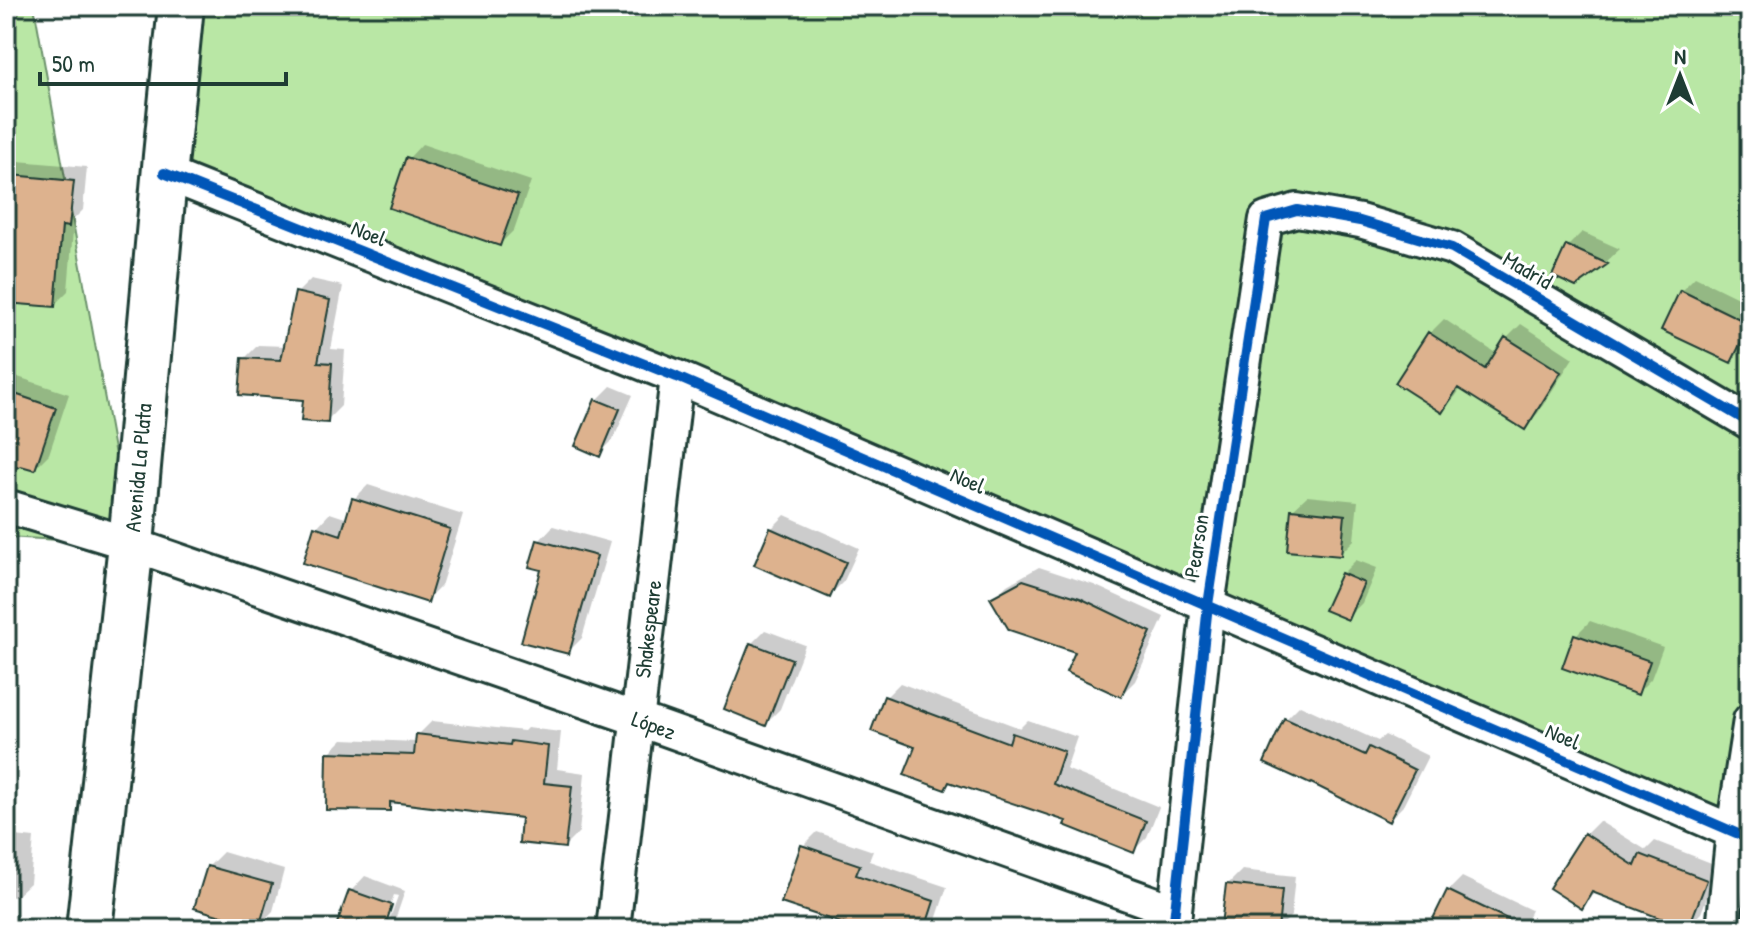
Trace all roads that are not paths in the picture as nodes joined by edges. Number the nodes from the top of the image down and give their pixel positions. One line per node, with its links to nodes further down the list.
1 (181, 6): 2 (main road, Avenida La Plata)
2 (164, 173): 4 (street, Noel); 7 (main road, Avenida La Plata)
3 (1266, 219): 5 (street, Madrid); 8 (street, Pearson)
4 (677, 377): 8 (street, Noel); 9 (street, Shakespeare)
5 (1750, 423)
6 (6, 506): 7 (street, López)
7 (131, 544): 9 (street, López); 13 (main road, Avenida La Plata)
8 (1208, 605): 11 (street, Noel); 12 (street, Pearson)
9 (637, 719): 12 (street, López); 14 (street, Shakespeare)
10 (1750, 720): 11 (street)
11 (1741, 835): 15 (street)
12 (1174, 920)
13 (89, 929)
14 (613, 929)
15 (1723, 929)

